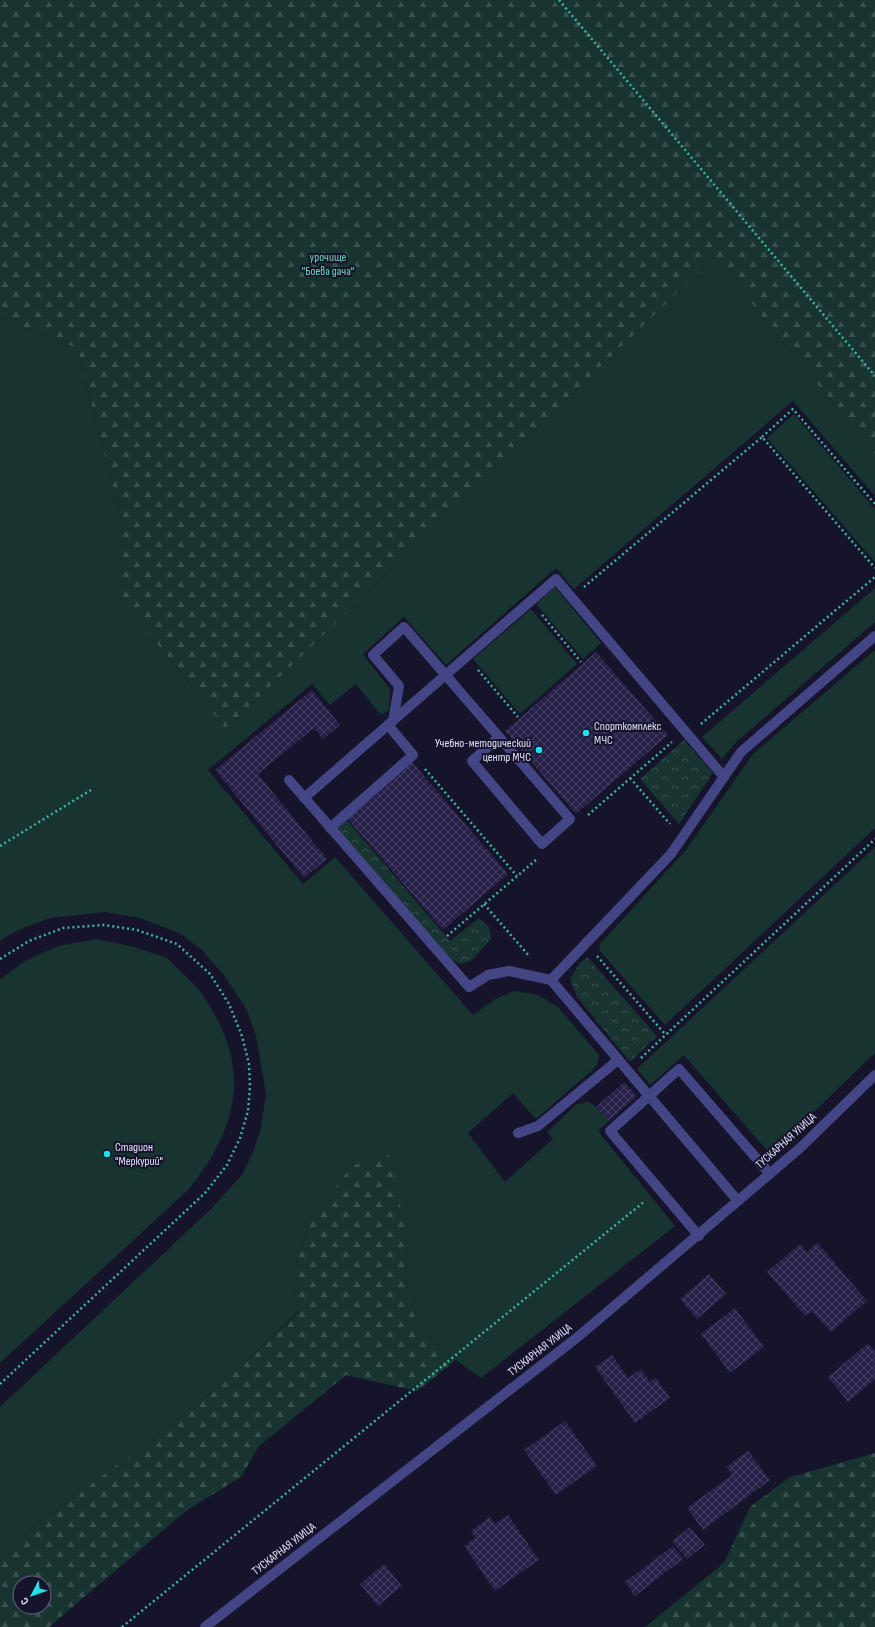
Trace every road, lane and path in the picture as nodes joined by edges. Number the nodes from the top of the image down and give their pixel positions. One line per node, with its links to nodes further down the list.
1 (559, 0): 2 (path)
2 (875, 376)
3 (762, 436): 4 (path); 5 (path); 7 (path)
4 (875, 504)
5 (875, 568)
6 (875, 577): 15 (path)
7 (572, 597): 8 (street); 15 (street)
8 (530, 601): 10 (street); 11 (path)
9 (875, 636): 18 (street)
10 (466, 657): 12 (street); 13 (path)
11 (581, 662)
12 (446, 675): 14 (street); 14 (street); 16 (street)
13 (518, 717)
14 (390, 723): 17 (street); 22 (street)
15 (689, 734): 18 (street)
16 (500, 738): 16 (street)
17 (413, 755): 23 (street); 27 (path)
18 (724, 777): 24 (street)
19 (630, 778): 24 (path)
20 (289, 780): 22 (street)
21 (91, 790): 26 (path)
22 (304, 798): 23 (street)
23 (330, 828): 31 (street)
24 (682, 838): 29 (street)
25 (875, 839): 32 (path)
26 (0, 846)
27 (517, 876)
28 (484, 904): 31 (path)
29 (586, 943): 31 (street); 32 (path)
30 (0, 959): 42 (path)
31 (551, 980): 33 (street)
32 (665, 1034): 34 (path)
33 (618, 1060): 34 (street); 37 (street)
34 (627, 1070): 36 (street)
35 (875, 1075): 38 (street, ТУСКАРНАЯ УЛИЦА)
36 (649, 1096): 38 (street); 39 (street); 40 (street)
37 (518, 1133)
38 (770, 1174): 40 (street, ТУСКАРНАЯ УЛИЦА)
39 (660, 1190): 41 (street); 43 (path)
40 (738, 1201): 41 (street, ТУСКАРНАЯ УЛИЦА)
41 (698, 1236): 44 (street, ТУСКАРНАЯ УЛИЦА)
42 (0, 1384)
43 (122, 1627)
44 (205, 1627)

